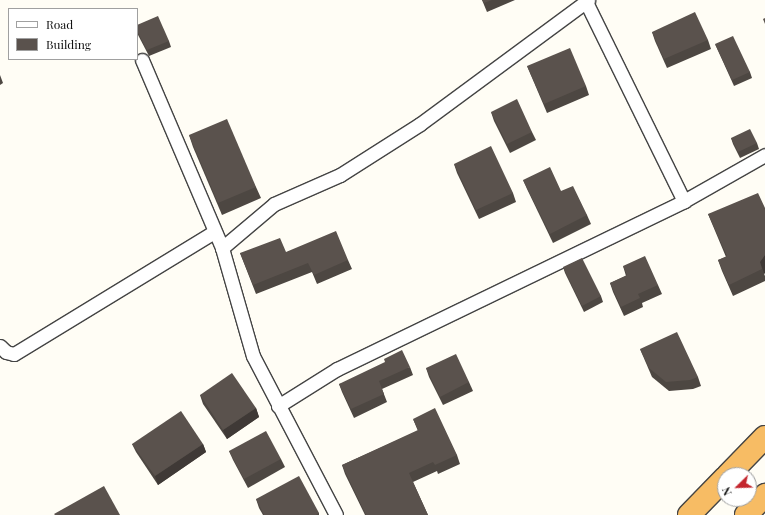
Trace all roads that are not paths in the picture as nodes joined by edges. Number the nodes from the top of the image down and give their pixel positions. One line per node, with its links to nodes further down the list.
1 (587, 1): 4 (street); 6 (street)
2 (142, 60): 5 (street)
3 (765, 155): 4 (street)
4 (684, 201): 8 (street)
5 (214, 232): 6 (street); 7 (street)
6 (222, 248): 8 (street)
7 (0, 346)
8 (278, 406): 13 (street)
9 (765, 437): 10 (highway)
10 (736, 467)
11 (717, 486): 14 (highway)
12 (765, 495): 15 (highway)
13 (336, 515)
14 (689, 515)
15 (746, 515)

